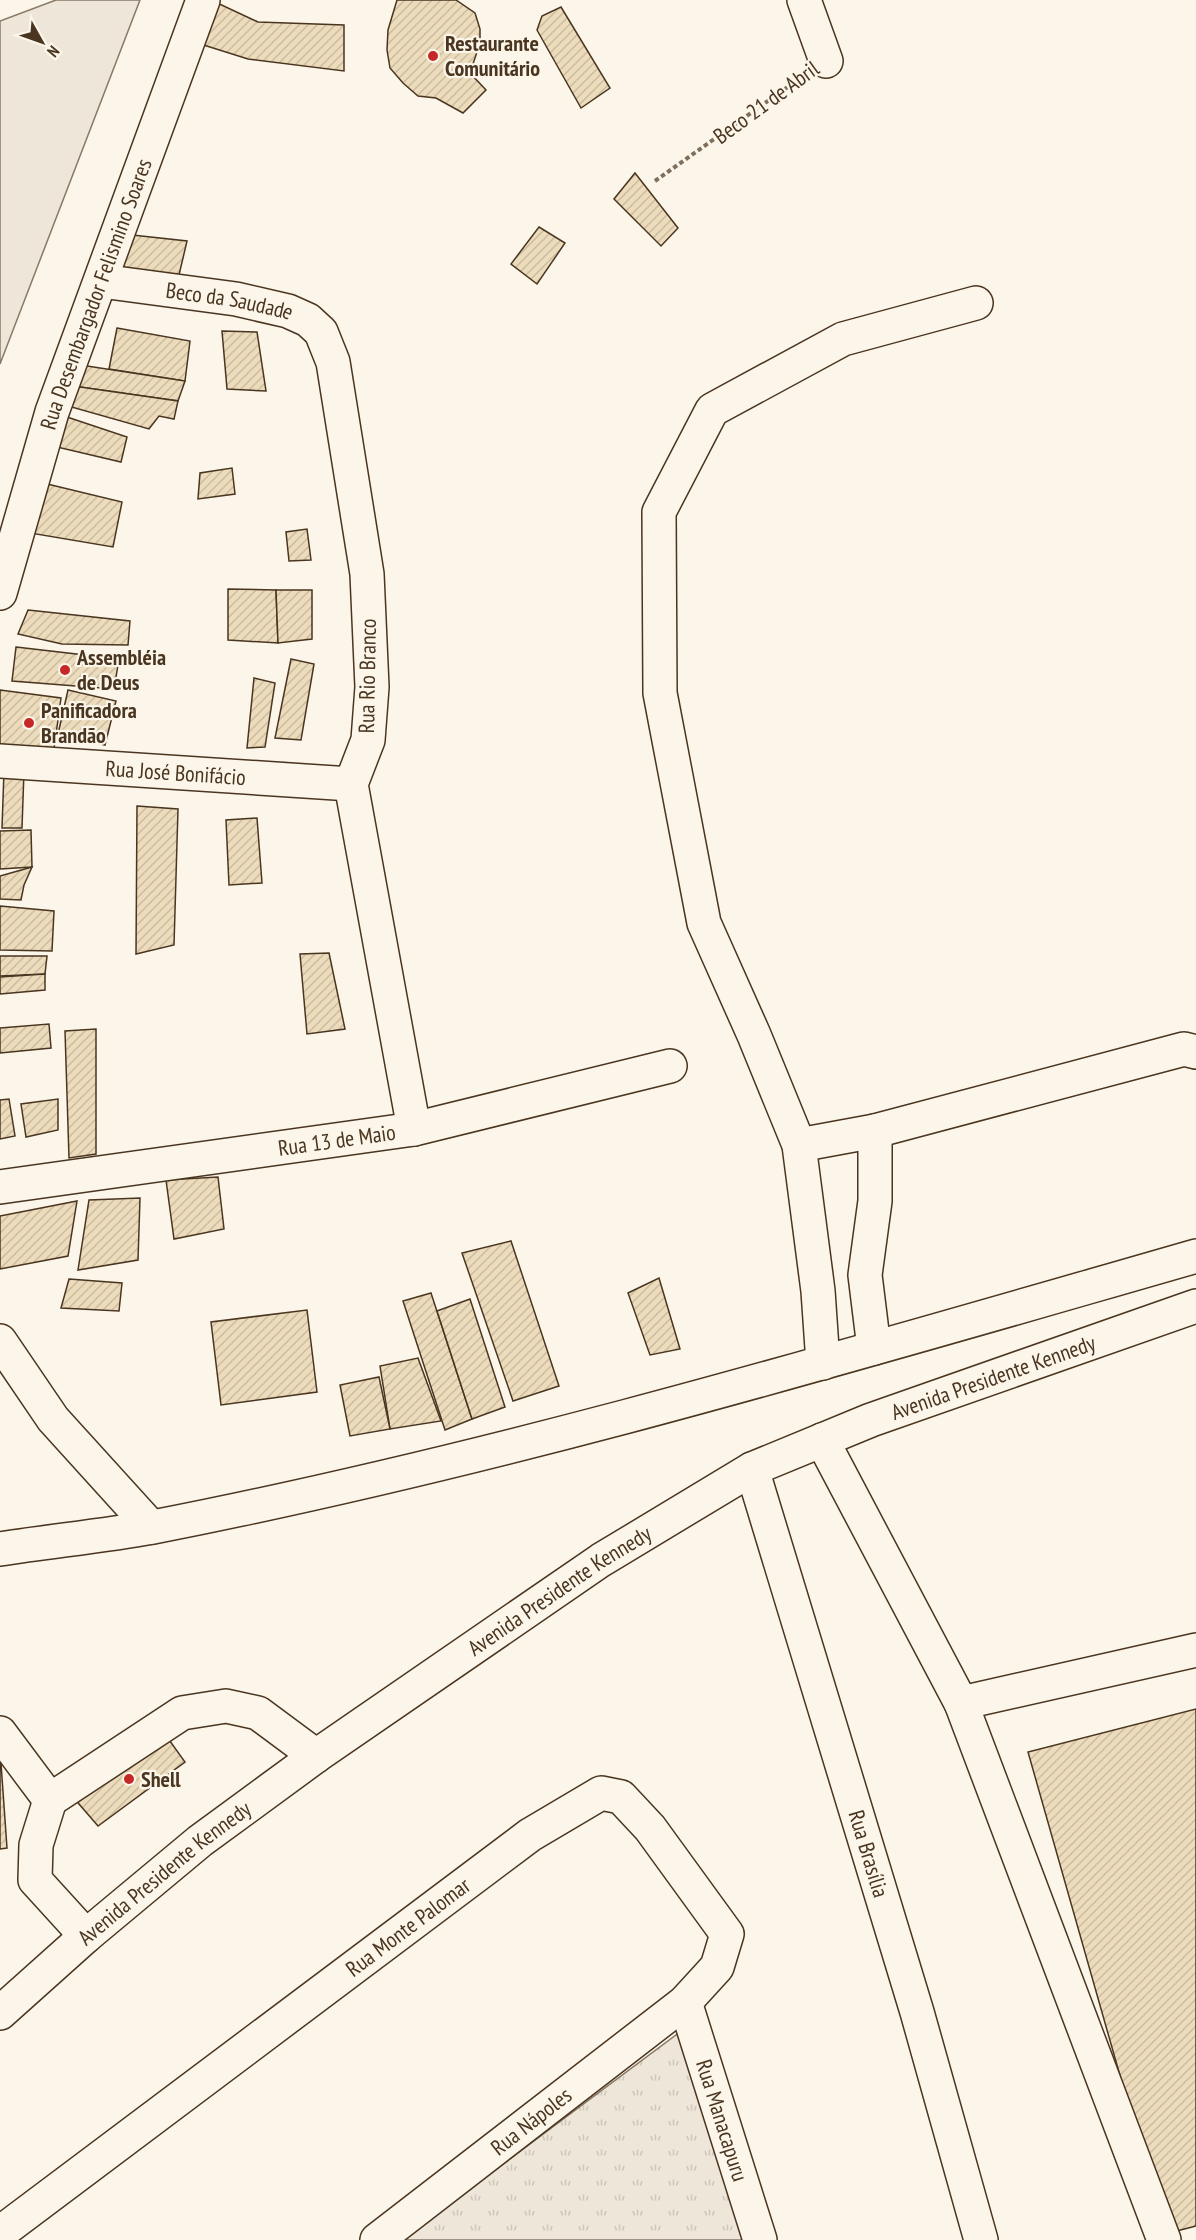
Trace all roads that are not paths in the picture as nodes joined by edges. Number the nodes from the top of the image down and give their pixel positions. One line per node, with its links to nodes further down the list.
1 (203, 0): 4 (street, Rua Desembargador Felismino Soares)
2 (804, 0): 3 (street, Beco 21 de Abril)
3 (826, 61)
4 (101, 280): 6 (street, Beco da Saudade); 7 (street, Rua Desembargador Felismino Soares)
5 (976, 303): 14 (street)
6 (333, 362): 9 (street, Rua Rio Branco)
7 (0, 593)
8 (0, 761): 9 (street, Rua José Bonifácio)
9 (351, 784): 12 (street)
10 (1196, 1052): 13 (street)
11 (670, 1066): 12 (street, Rua 13 de Maio)
12 (414, 1129): 15 (street, Rua 13 de Maio)
13 (875, 1131): 14 (street); 19 (street)
14 (799, 1145): 20 (street)
15 (0, 1186)
16 (1196, 1256): 19 (street)
17 (1196, 1306): 21 (street, Avenida Presidente Kennedy)
18 (0, 1341): 23 (street)
19 (874, 1348): 20 (street)
20 (823, 1363): 23 (street)
21 (822, 1440): 22 (street, Avenida Presidente Kennedy); 26 (street)
22 (752, 1469): 28 (street, Avenida Presidente Kennedy); 36 (street, Rua Brasília)
23 (151, 1527): 24 (street)
24 (0, 1549)
25 (1196, 1650): 26 (street)
26 (961, 1703): 37 (street)
27 (0, 1734): 29 (street)
28 (316, 1756): 29 (street); 30 (street, Avenida Presidente Kennedy)
29 (50, 1800): 30 (street)
30 (86, 1936): 32 (street, Avenida Presidente Kennedy)
31 (685, 2002): 33 (street, Rua Monte Palomar); 34 (street, Rua Nápoles); 35 (street, Rua Manacapuru)
32 (0, 2013)
33 (0, 2233)
34 (377, 2240)
35 (760, 2240)
36 (981, 2240)
37 (1164, 2240)

